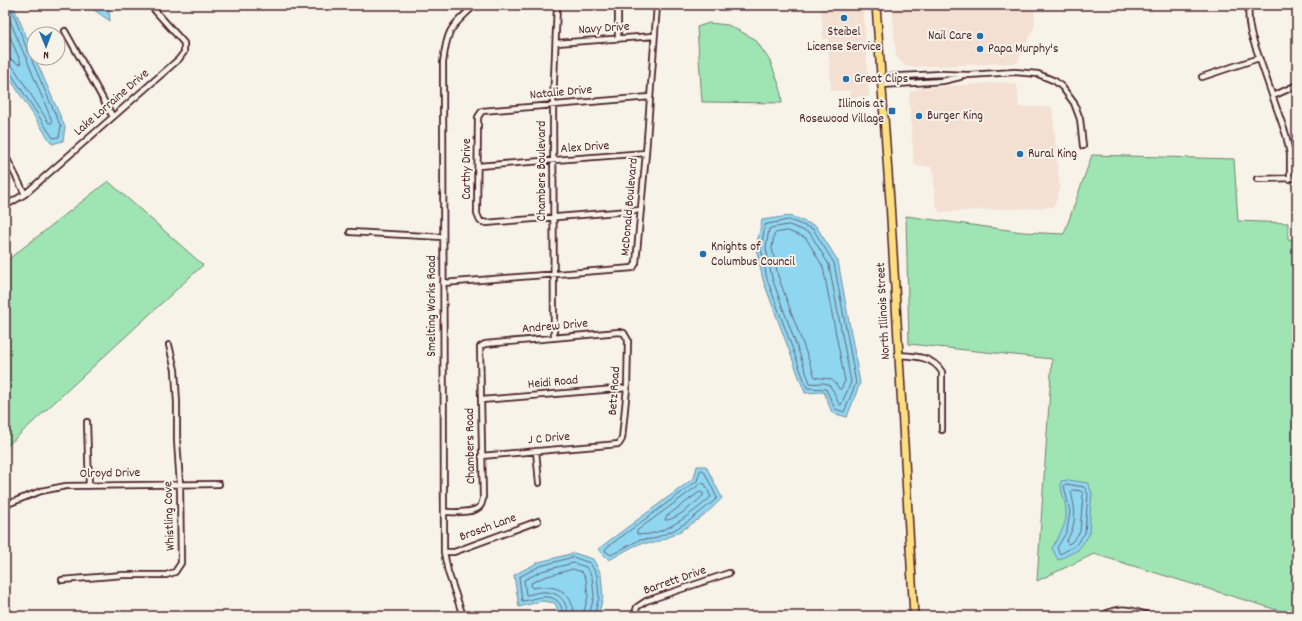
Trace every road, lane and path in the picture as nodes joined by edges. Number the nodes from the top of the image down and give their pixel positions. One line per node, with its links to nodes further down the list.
1 (150, 5): 21 (street, Lake Lorraine Drive)
2 (475, 5): 35 (street, Smelting Works Road)
3 (557, 5): 11 (street, Chambers Boulevard)
4 (618, 5): 10 (street)
5 (657, 5): 9 (street, McDonald Boulevard)
6 (876, 5): 15 (main road, North Illinois Street)
7 (1248, 5): 12 (street)
8 (66, 33): 21 (street)
9 (654, 36): 10 (street, Navy Drive); 18 (street, McDonald Boulevard)
10 (618, 39): 11 (street, Navy Drive)
11 (556, 43): 19 (street, Chambers Boulevard)
12 (1259, 58): 14 (street); 17 (street)
13 (968, 75): 15 (street); 15 (street); 22 (street)
14 (1202, 77)
15 (881, 81): 42 (main road, North Illinois Street)
16 (1297, 85): 17 (street)
17 (1273, 96): 28 (street)
18 (650, 97): 19 (street, Natalie Drive); 23 (street, McDonald Boulevard)
19 (553, 104): 20 (street, Natalie Drive); 25 (street, Chambers Boulevard)
20 (478, 116): 26 (street, Carthy Drive)
21 (113, 117): 30 (street, Lake Lorraine Drive)
22 (1082, 146)
23 (646, 154): 25 (street, Alex Drive); 32 (street, McDonald Boulevard)
24 (5, 155): 30 (street)
25 (553, 161): 26 (street, Alex Drive); 33 (street, Chambers Boulevard)
26 (478, 166): 33 (street, Carthy Drive)
27 (1258, 178): 28 (street)
28 (1290, 178): 29 (street)
29 (1297, 178)
30 (24, 194): 31 (street, Lake Lorraine Drive)
31 (5, 206)
32 (641, 210): 33 (street); 36 (street, McDonald Boulevard)
33 (552, 217): 36 (street, Chambers Boulevard)
34 (350, 232): 35 (street)
35 (443, 237): 37 (street, Smelting Works Road)
36 (553, 275): 37 (street, McDonald Boulevard); 38 (street, Chambers Boulevard)
37 (443, 283): 55 (street, Smelting Works Road)
38 (554, 338): 39 (street, Andrew Drive); 41 (street, Andrew Drive)
39 (628, 340): 43 (street, Betz Road)
40 (169, 345): 52 (street, Whistling Cove)
41 (480, 347): 44 (street, Chambers Road)
42 (898, 355): 46 (street); 62 (main road, North Illinois Street)
43 (627, 388): 44 (street, Heidi Road); 47 (street, Betz Road)
44 (481, 400): 49 (street, Chambers Road)
45 (87, 422): 53 (street)
46 (942, 430)
47 (619, 444): 48 (street, J C Drive)
48 (536, 451): 49 (street, J C Drive); 50 (street)
49 (481, 456): 55 (street, Chambers Road)
50 (539, 483)
51 (219, 484): 52 (street, Olroyd Drive)
52 (180, 485): 53 (street, Olroyd Drive); 59 (street, Whistling Cove)
53 (89, 486): 54 (street, Olroyd Drive)
54 (5, 505)
55 (444, 512): 57 (street, Smelting Works Road)
56 (538, 521): 57 (street, Brosch Lane)
57 (444, 552): 60 (street, Smelting Works Road)
58 (729, 573): 61 (street, Barrett Drive)
59 (62, 580)
60 (463, 616)
61 (634, 616)
62 (914, 616)
63 (1101, 616): 64 (street)
64 (1150, 616)

